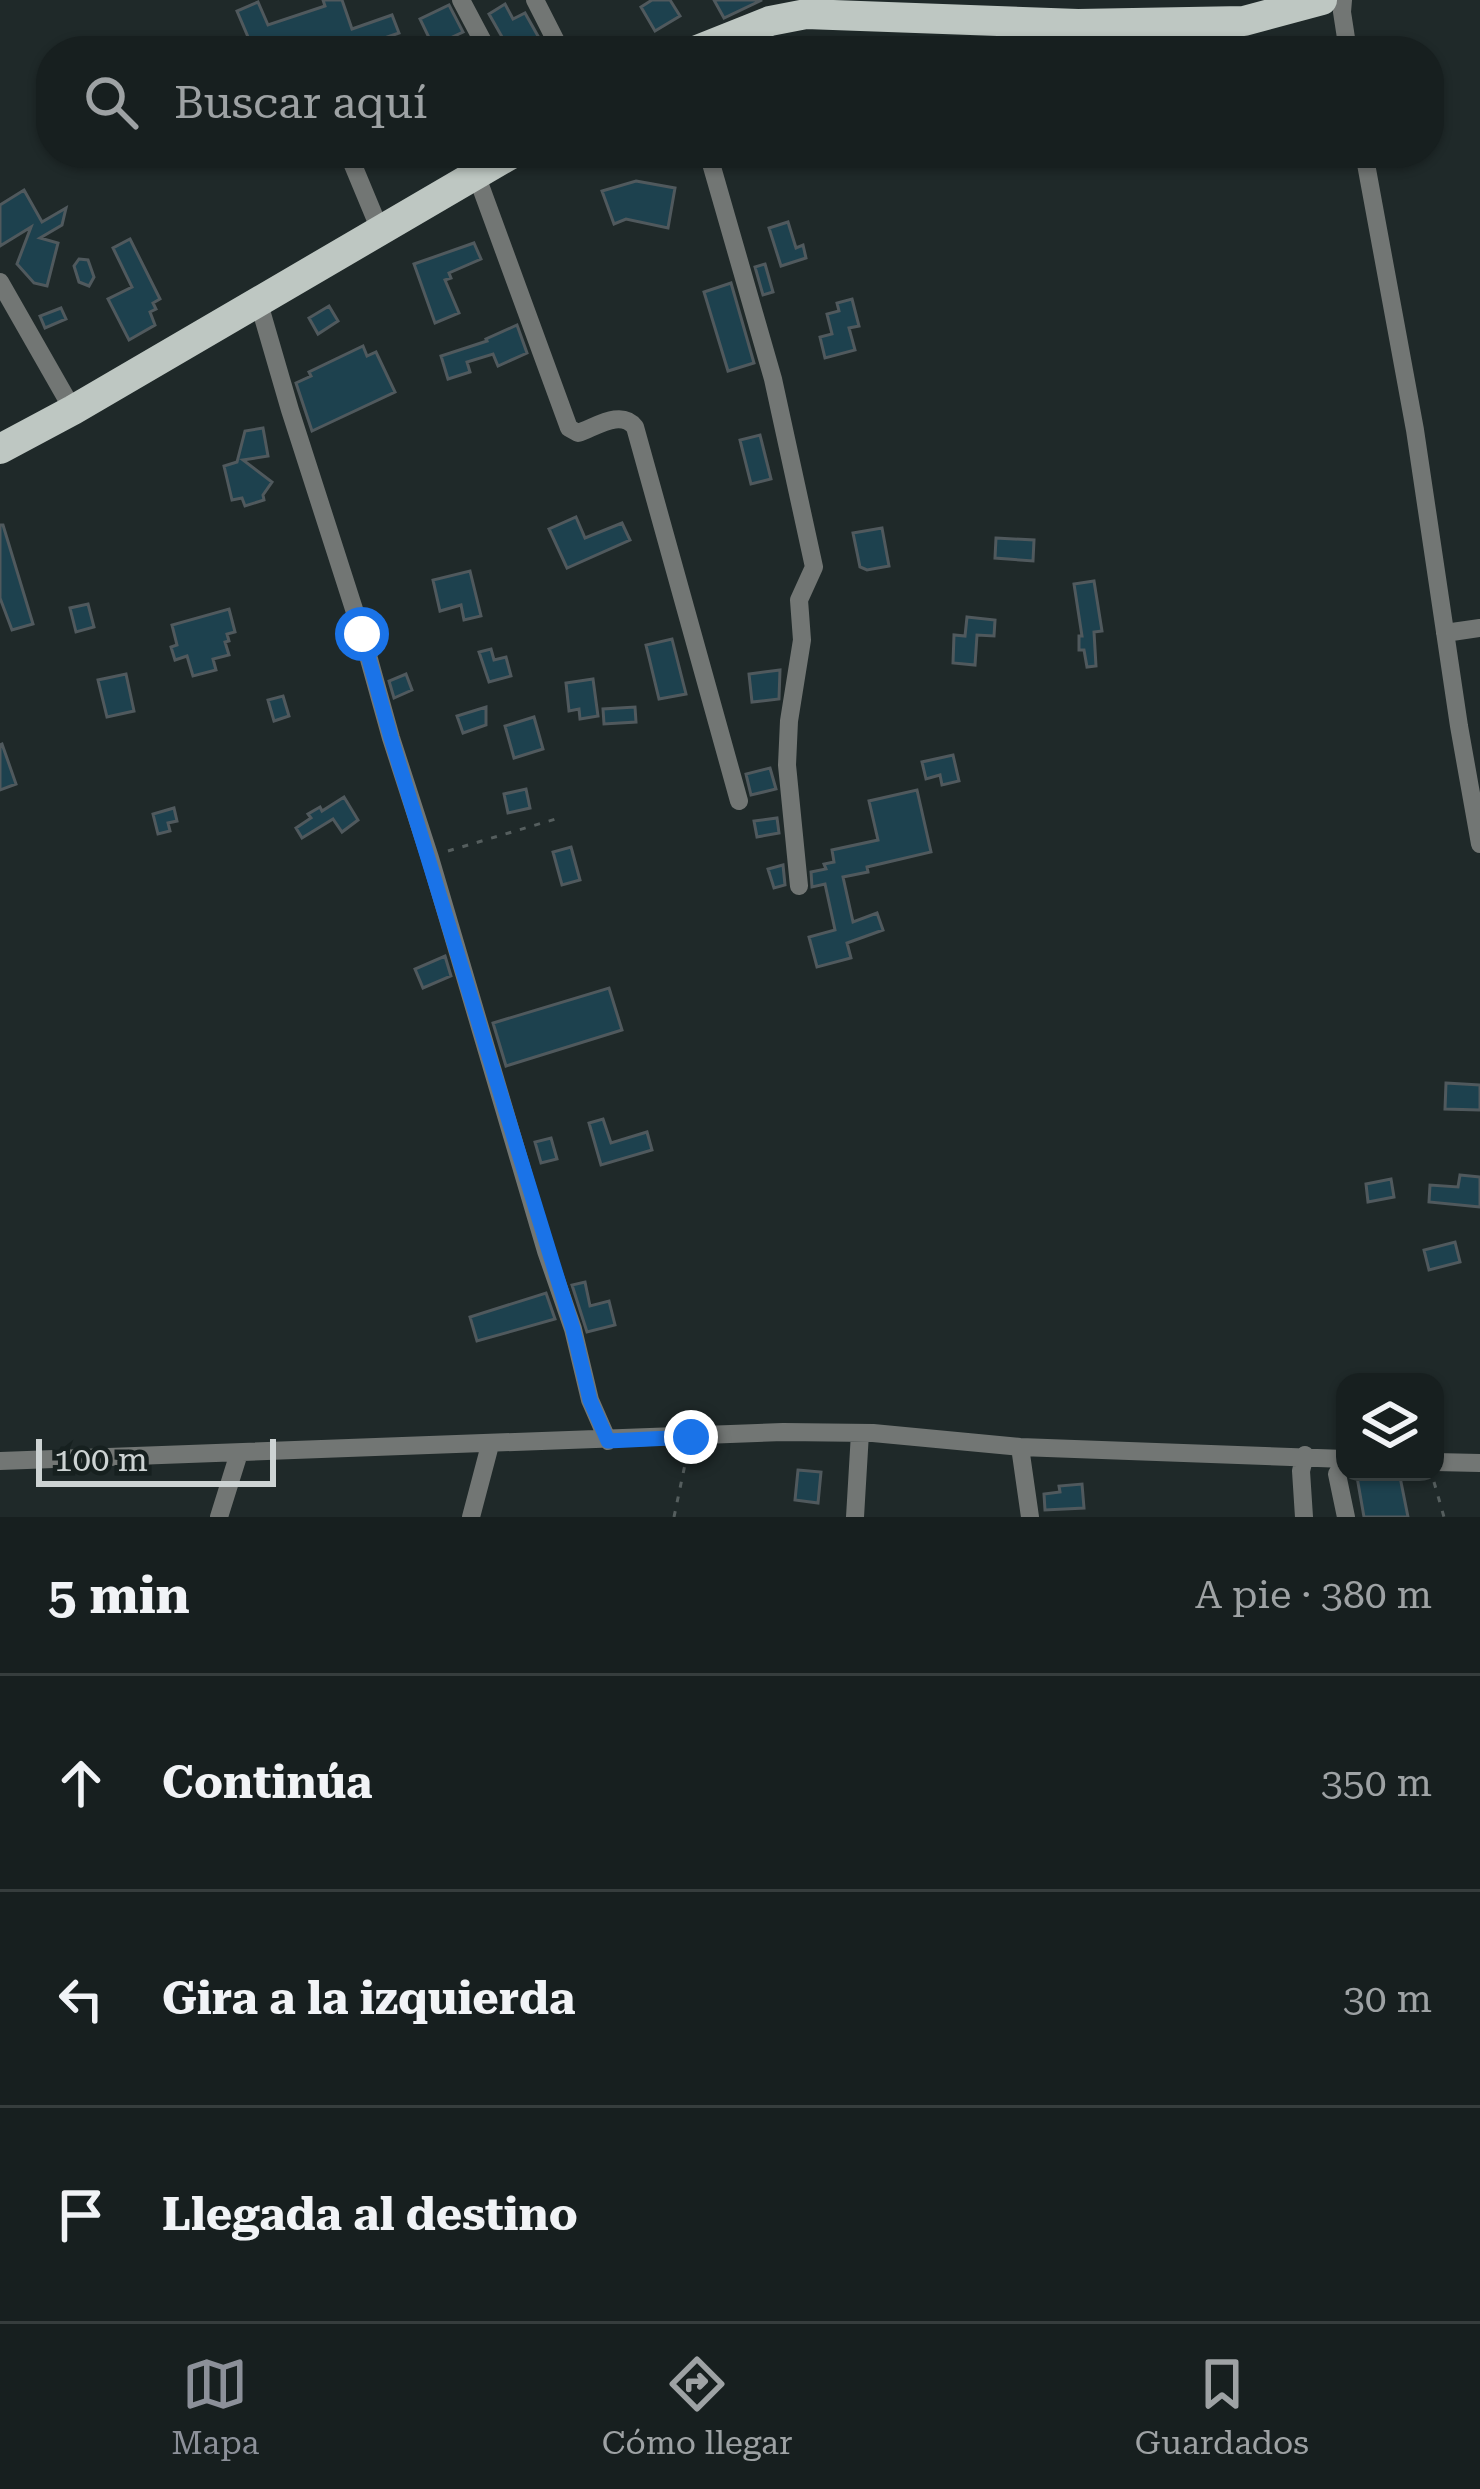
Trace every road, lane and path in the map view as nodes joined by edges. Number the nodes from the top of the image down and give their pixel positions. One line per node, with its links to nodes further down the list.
1 (461, 0): 5 (street)
2 (535, 0): 6 (street)
3 (1322, 0): 7 (main road)
4 (1343, 0): 8 (street)
5 (480, 36)
6 (554, 36)
7 (731, 36)
8 (1346, 36)
9 (354, 168): 14 (street)
10 (487, 168): 13 (main road)
11 (712, 168): 27 (street)
12 (1367, 168): 20 (street)
13 (476, 174): 14 (main road); 23 (street)
14 (380, 230): 16 (main road)
15 (0, 282): 17 (street)
16 (258, 299): 17 (main road); 26 (street)
17 (73, 410): 18 (main road)
18 (0, 449)
19 (1480, 628): 20 (street)
20 (1445, 633): 22 (street)
21 (1480, 723): 22 (street)
22 (1459, 726): 25 (street)
23 (739, 800)
24 (559, 818): 26 (path)
25 (1480, 844)
26 (430, 858): 30 (street)
27 (799, 886)
28 (860, 1433): 29 (street); 32 (street); 44 (street)
29 (691, 1437): 30 (street); 43 (path)
30 (608, 1441): 31 (street)
31 (490, 1444): 33 (street); 42 (street)
32 (1020, 1447): 34 (street); 45 (street)
33 (239, 1453): 36 (street); 41 (street)
34 (1304, 1455): 35 (street); 46 (street)
35 (1336, 1459)
36 (0, 1461)
37 (1444, 1462): 38 (street)
38 (1480, 1463)
39 (1338, 1481): 47 (street)
40 (1434, 1481): 48 (path)
41 (219, 1517)
42 (471, 1517)
43 (674, 1517)
44 (855, 1517)
45 (1030, 1517)
46 (1304, 1517)
47 (1346, 1517)
48 (1444, 1517)

